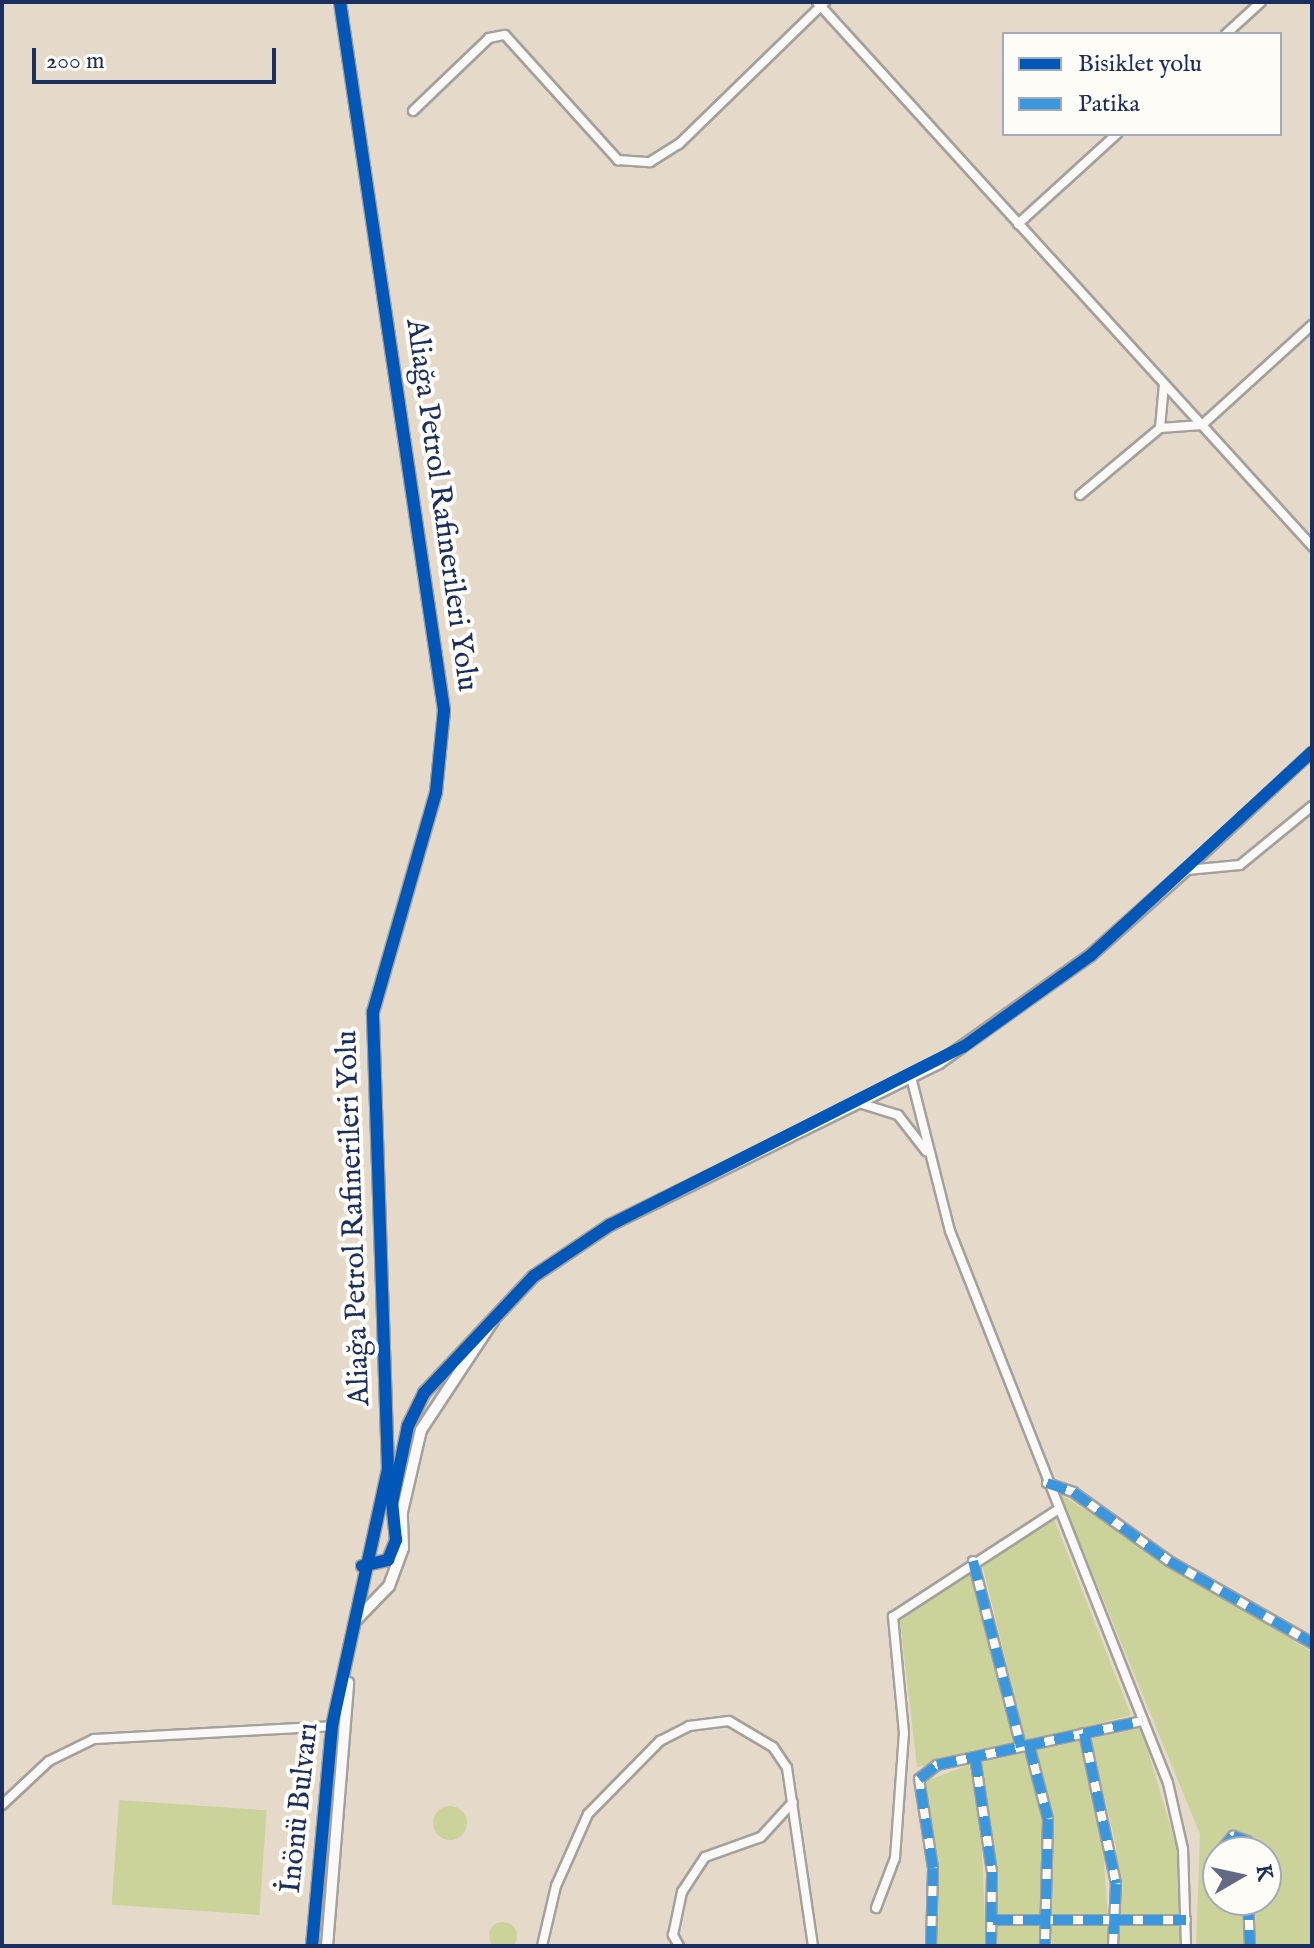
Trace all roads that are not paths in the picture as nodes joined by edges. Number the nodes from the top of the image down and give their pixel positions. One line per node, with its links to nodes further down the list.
1 (340, 2): 29 (street, Aliağa Petrol Rafinerileri Yolu)
2 (1261, 2): 4 (street)
3 (821, 3): 5 (street); 7 (street)
4 (1228, 32)
5 (413, 111)
6 (1115, 136): 7 (street)
7 (1018, 224): 9 (street)
8 (1312, 325): 10 (street)
9 (1164, 384): 10 (street); 11 (street)
10 (1202, 425): 11 (street); 13 (street)
11 (1160, 428): 12 (street)
12 (1080, 495)
13 (1312, 546)
14 (1312, 752): 16 (street)
15 (1312, 806): 16 (street)
16 (1186, 870): 17 (street)
17 (911, 1077): 18 (street); 19 (street)
18 (859, 1103): 19 (street); 20 (street)
19 (931, 1160): 25 (street)
20 (498, 1313): 21 (street); 22 (street)
21 (404, 1443): 22 (street); 23 (street)
22 (417, 1446): 24 (street)
23 (400, 1463): 24 (street); 26 (street)
24 (412, 1467): 26 (street)
25 (1047, 1483): 27 (street); 31 (street)
26 (401, 1486): 29 (street); 30 (street)
27 (1057, 1510): 28 (street); 33 (street)
28 (973, 1561): 36 (street); 40 (street)
29 (362, 1566): 30 (street, Aliağa Petrol Rafinerileri Yolu)
30 (356, 1620): 32 (street, Aliağa Petrol Rafinerileri Yolu)
31 (1312, 1643)
32 (348, 1677): 34 (street, İnönü Bulvarı); 47 (street, İnönü Bulvarı)
33 (1142, 1721): 35 (street); 45 (street)
34 (332, 1726): 39 (street); 46 (street, İnönü Bulvarı)
35 (1084, 1733): 36 (street); 44 (street)
36 (1025, 1746): 37 (street); 43 (street)
37 (975, 1757): 42 (street); 51 (street)
38 (793, 1802): 48 (street); 49 (street); 50 (street)
39 (2, 1805)
40 (876, 1908)
41 (1249, 1916): 56 (street)
42 (993, 1920): 43 (street); 52 (street)
43 (1048, 1920): 44 (street); 53 (street)
44 (1114, 1920): 45 (street); 54 (street)
45 (1186, 1920): 55 (street)
46 (312, 1946)
47 (327, 1946)
48 (542, 1946)
49 (679, 1946)
50 (813, 1946)
51 (931, 1946)
52 (991, 1946)
53 (1045, 1946)
54 (1113, 1946)
55 (1186, 1946)
56 (1250, 1946)

